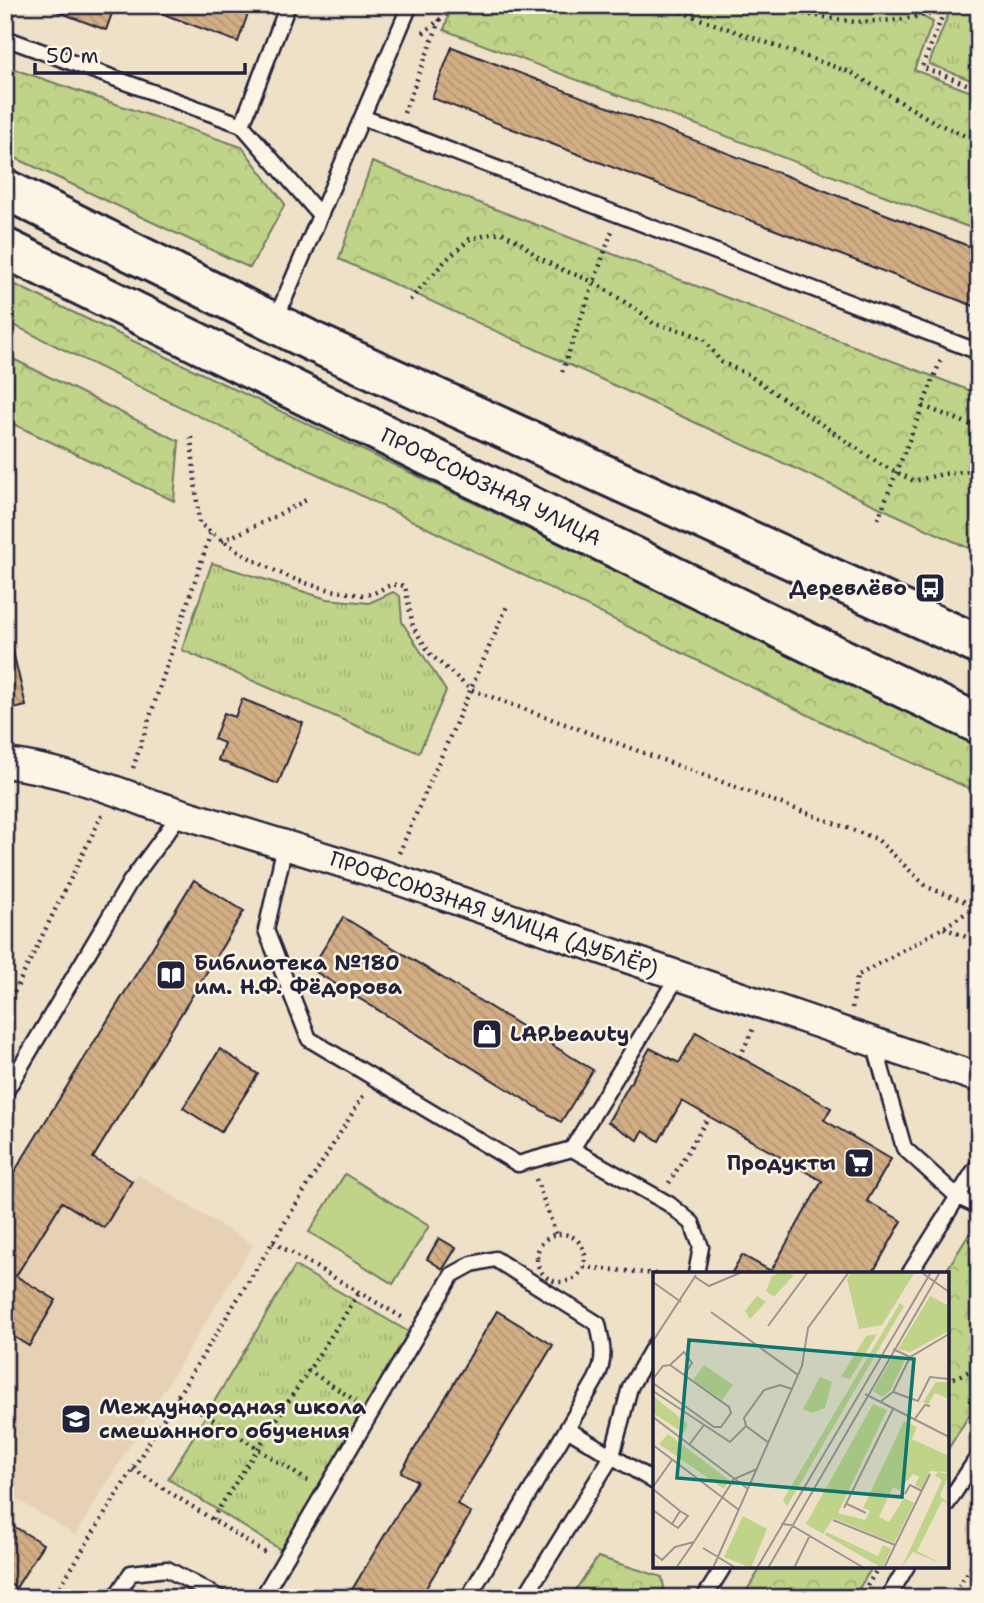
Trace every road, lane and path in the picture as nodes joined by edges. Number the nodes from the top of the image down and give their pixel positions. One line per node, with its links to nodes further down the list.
1 (288, 5): 11 (lane)
2 (410, 5): 10 (lane)
3 (662, 5): 13 (path)
4 (748, 5): 6 (path)
5 (947, 5): 6 (path)
6 (944, 12): 9 (path)
7 (441, 17): 12 (path)
8 (5, 38): 11 (lane)
9 (979, 89)
10 (362, 117): 12 (lane); 15 (lane)
11 (242, 125): 15 (lane)
12 (397, 131): 16 (lane)
13 (979, 142)
14 (5, 190): 20 (main road)
15 (320, 215): 20 (lane)
16 (618, 215): 18 (path); 21 (lane)
17 (5, 247): 37 (main road, ПРОФСОЮЗНАЯ УЛИЦА)
18 (594, 282): 19 (path); 23 (path); 27 (path)
19 (410, 300)
20 (274, 323): 35 (main road)
21 (949, 341): 22 (lane); 24 (path)
22 (979, 352)
23 (562, 372)
24 (923, 406): 25 (path); 27 (path)
25 (979, 428)
26 (191, 437): 31 (path)
27 (896, 472): 28 (path); 30 (path)
28 (979, 478)
29 (307, 499): 31 (path)
30 (877, 519)
31 (222, 541): 36 (path)
32 (979, 559): 33 (path)
33 (971, 562)
34 (509, 604): 36 (path)
35 (979, 645)
36 (470, 690): 41 (path); 42 (path)
37 (979, 724)
38 (5, 763): 39 (street, ПРОФСОЮЗНАЯ УЛИЦА (ДУБЛЁР))
39 (181, 813): 40 (street, ПРОФСОЮЗНАЯ УЛИЦА (ДУБЛЁР)); 52 (lane)
40 (285, 845): 41 (street, ПРОФСОЮЗНАЯ УЛИЦА (ДУБЛЁР)); 50 (lane)
41 (389, 877): 45 (street, ПРОФСОЮЗНАЯ УЛИЦА (ДУБЛЁР))
42 (978, 906): 43 (path)
43 (943, 928): 44 (path); 47 (path)
44 (979, 942)
45 (678, 976): 47 (street, ПРОФСОЮЗНАЯ УЛИЦА (ДУБЛЁР)); 54 (lane)
46 (758, 1020): 49 (path)
47 (845, 1033): 48 (street, ПРОФСОЮЗНАЯ УЛИЦА (ДУБЛЁР))
48 (874, 1043): 51 (street, ПРОФСОЮЗНАЯ УЛИЦА (ДУБЛЁР)); 57 (lane)
49 (740, 1057)
50 (374, 1078): 55 (lane); 61 (path)
51 (979, 1078)
52 (5, 1093)
53 (709, 1116): 58 (path)
54 (572, 1149): 55 (lane); 58 (lane)
55 (529, 1161): 60 (path)
56 (979, 1163): 57 (lane)
57 (958, 1197): 59 (lane); 64 (lane)
58 (660, 1199): 63 (lane)
59 (979, 1207)
60 (556, 1234): 62 (path); 62 (path)
61 (273, 1242): 66 (path); 72 (path)
62 (584, 1267): 65 (path)
63 (696, 1272)
64 (910, 1272)
65 (653, 1274)
66 (359, 1293): 67 (path); 70 (path)
67 (420, 1328): 73 (lane); 74 (lane)
68 (653, 1347): 77 (lane)
69 (979, 1367): 71 (path)
70 (308, 1370): 73 (path); 75 (path)
71 (949, 1380)
72 (177, 1396): 75 (path); 78 (path)
73 (371, 1412): 80 (lane)
74 (567, 1429): 77 (lane); 92 (lane)
75 (257, 1448): 80 (path); 82 (path)
76 (979, 1455): 81 (lane)
77 (612, 1456): 79 (lane); 93 (lane)
78 (133, 1469): 82 (path); 88 (path)
79 (653, 1481)
80 (324, 1492): 84 (lane)
81 (949, 1501)
82 (212, 1519): 84 (path)
83 (979, 1555): 97 (path)
84 (282, 1564): 91 (lane)
85 (723, 1568): 94 (lane)
86 (878, 1568): 95 (path)
87 (906, 1568): 96 (lane)
88 (52, 1598)
89 (116, 1598): 90 (lane)
90 (220, 1598)
91 (262, 1598)
92 (468, 1598)
93 (524, 1598)
94 (704, 1598)
95 (860, 1598)
96 (888, 1598)
97 (951, 1598)

